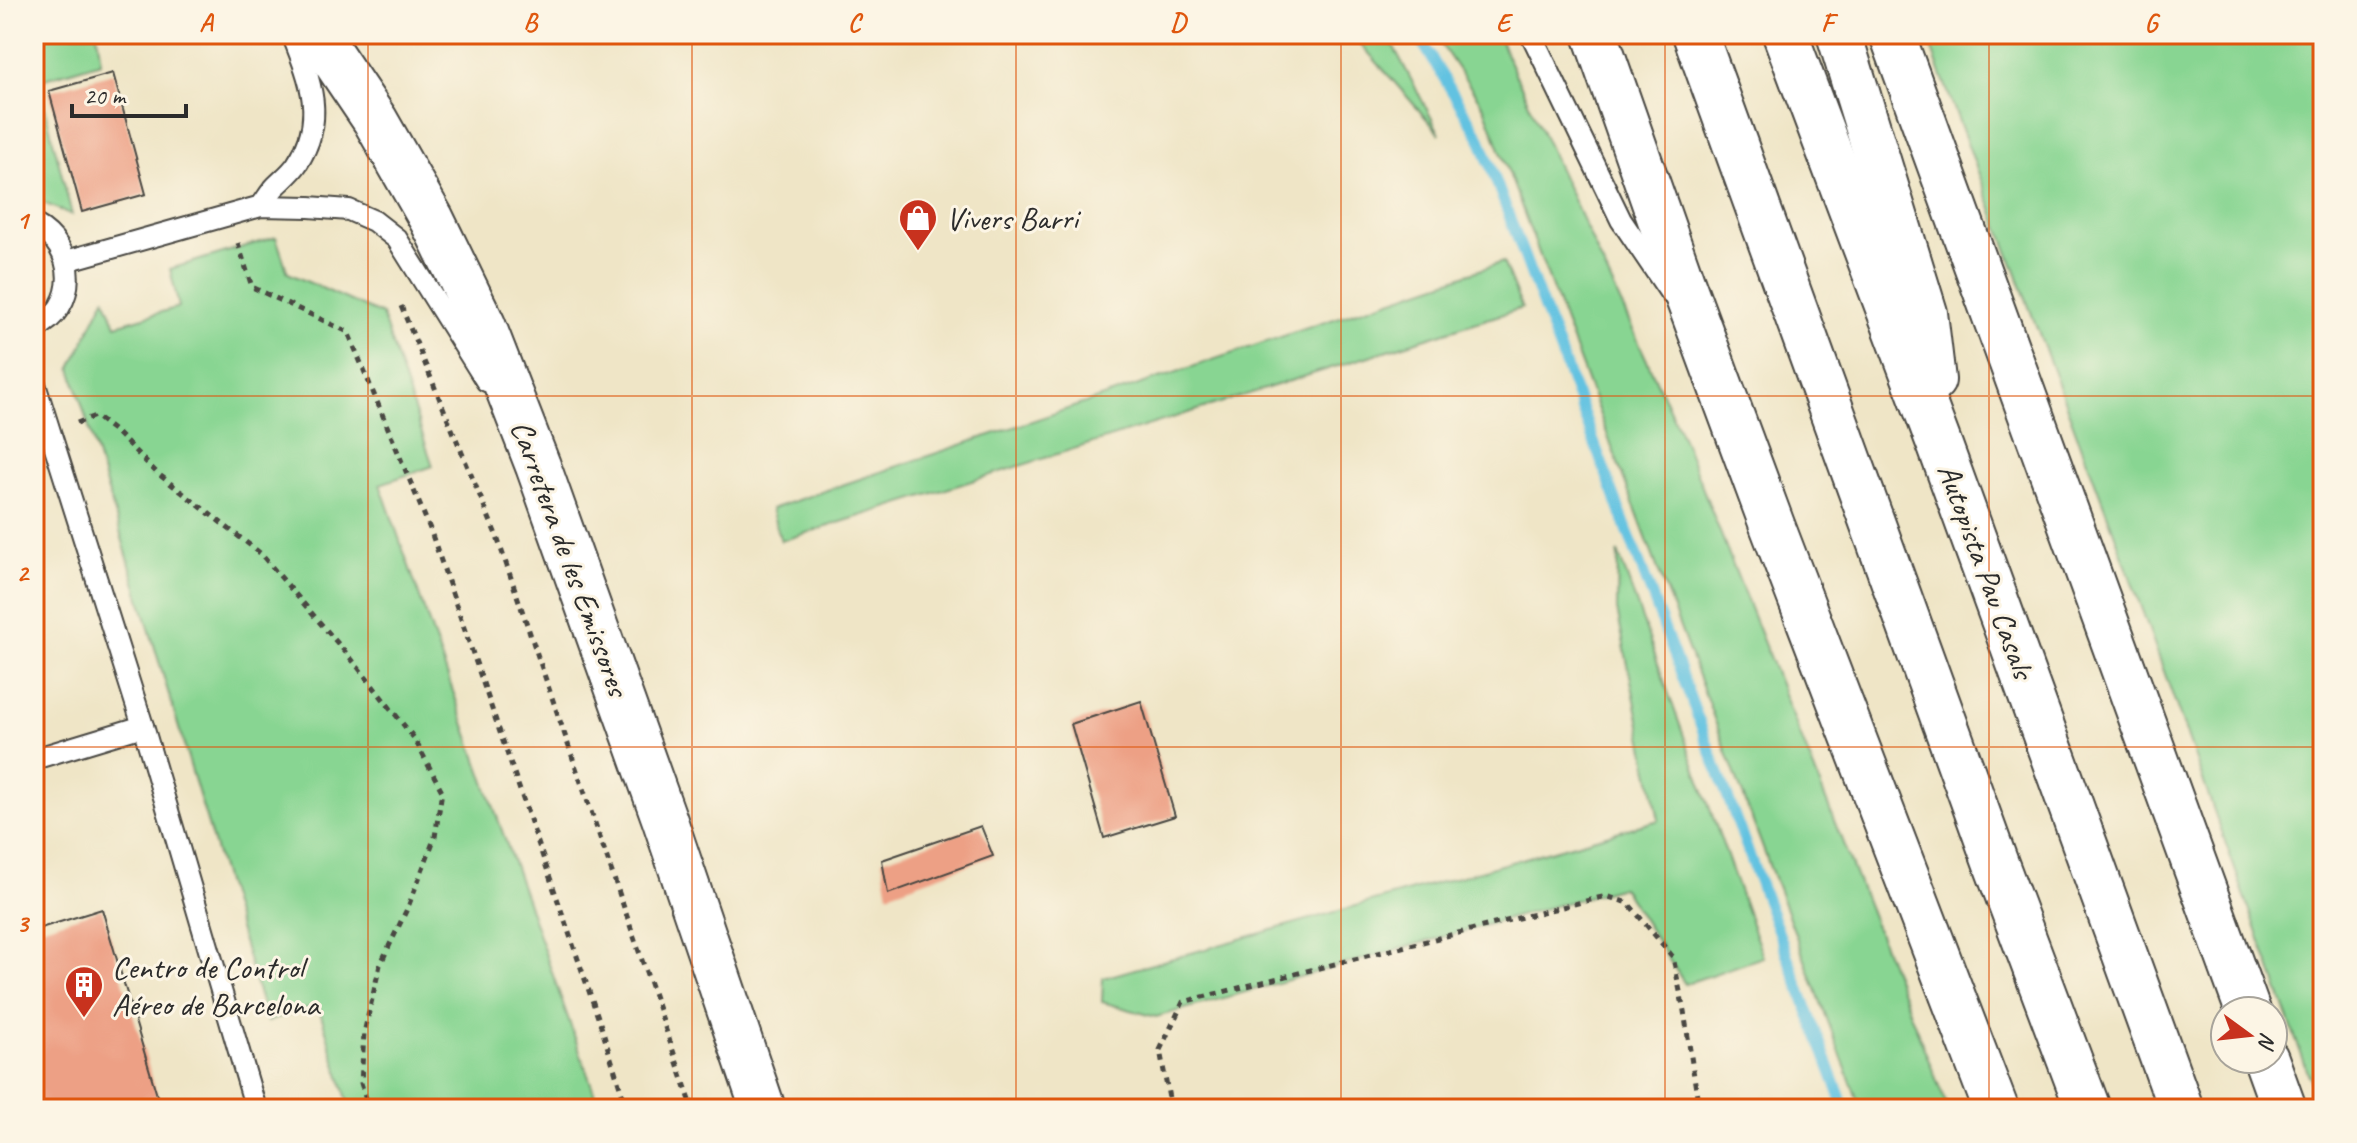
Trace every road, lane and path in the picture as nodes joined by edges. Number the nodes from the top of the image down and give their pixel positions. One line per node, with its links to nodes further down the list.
1 (255, 34): 10 (path)
2 (292, 34): 11 (lane)
3 (317, 34): 21 (main road, Carretera de les Emissores)
4 (1531, 34): 17 (lane)
5 (1595, 34): 17 (main road)
6 (1785, 34): 20 (main road, Autopista Pau Casals)
7 (1839, 34): 20 (main road)
8 (1892, 34): 24 (main road)
9 (1697, 43): 34 (main road)
10 (263, 47)
11 (261, 206): 12 (lane); 21 (lane)
12 (229, 215): 14 (lane); 28 (path)
13 (34, 224): 14 (lane)
14 (66, 261): 16 (lane)
15 (395, 293): 29 (path, Carretera de les Emissores)
16 (34, 329)
17 (1703, 335): 33 (main road)
18 (34, 381): 19 (lane)
19 (50, 432): 22 (lane); 27 (path)
20 (1940, 446): 35 (main road, Autopista Pau Casals)
21 (538, 466): 30 (main road, Carretera de les Emissores)
22 (143, 726): 23 (lane); 26 (lane)
23 (34, 759)
24 (2242, 995)
25 (2272, 1075): 36 (main road)
26 (256, 1109)
27 (369, 1109)
28 (627, 1109)
29 (693, 1109)
30 (763, 1109)
31 (1171, 1109): 32 (path)
32 (1699, 1109)
33 (1996, 1109)
34 (2088, 1109)
35 (2181, 1109)
36 (2284, 1109)

